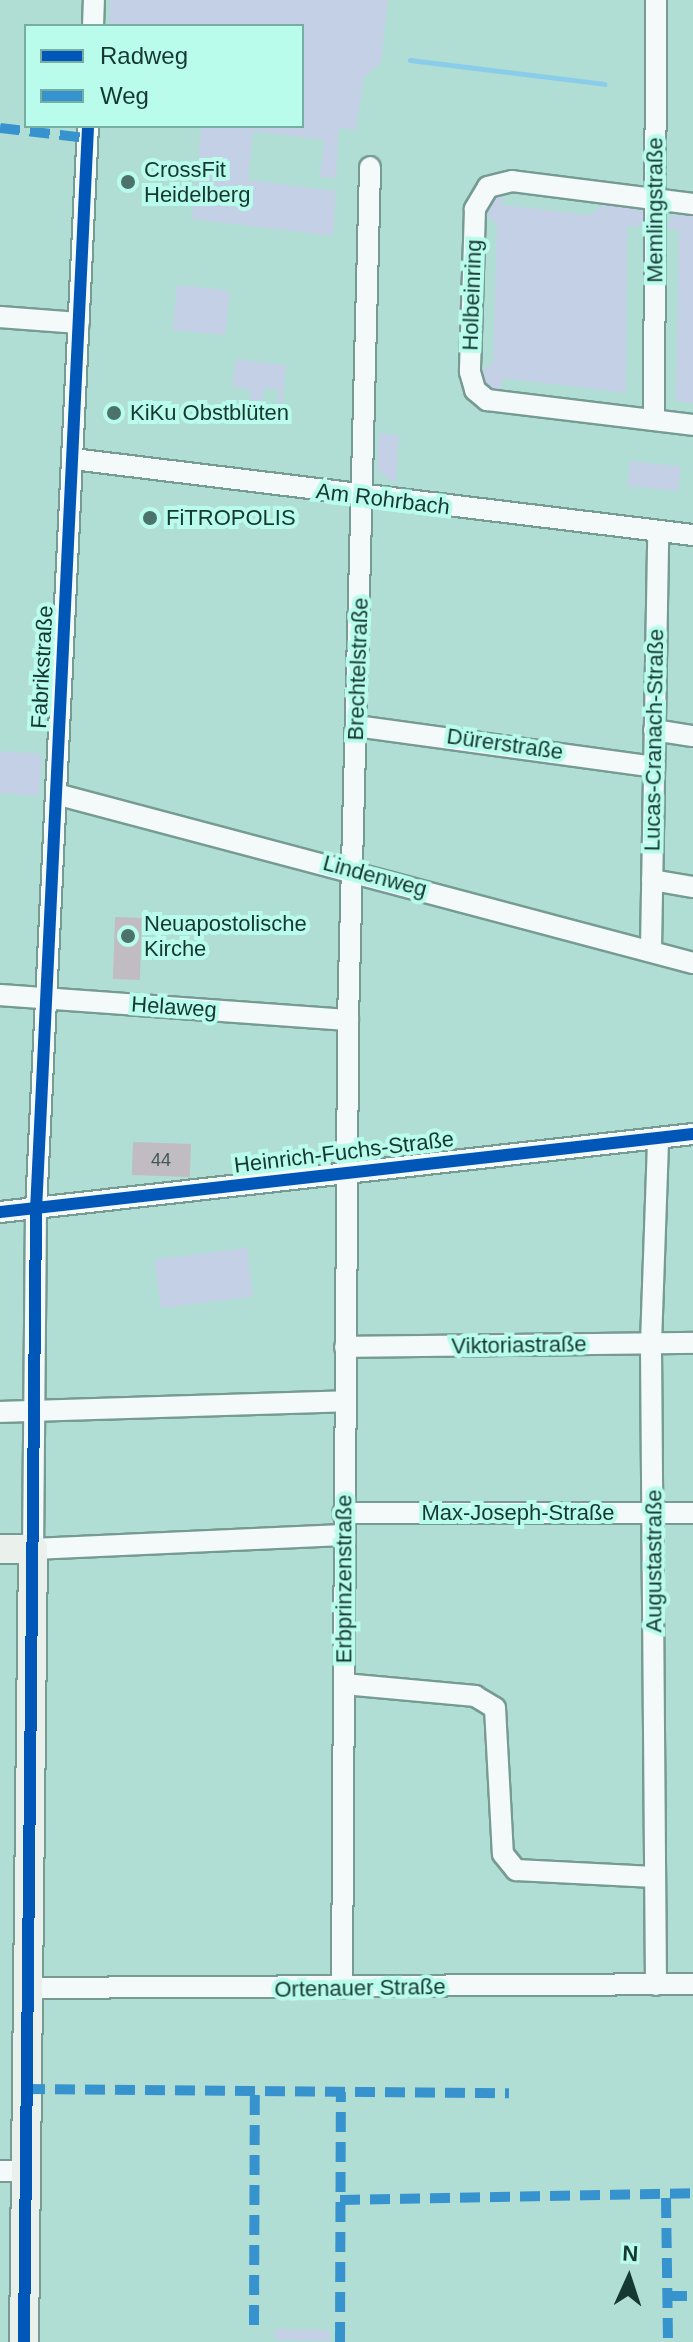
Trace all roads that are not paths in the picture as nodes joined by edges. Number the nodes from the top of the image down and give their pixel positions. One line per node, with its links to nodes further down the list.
1 (94, 0): 3 (street)
2 (656, 0): 6 (street, Memlingstraße)
3 (93, 24)
4 (88, 128): 9 (street, Fabrikstraße)
5 (370, 167): 13 (street, Brechtelstraße)
6 (655, 199): 7 (street, Holbeinring); 10 (street, Memlingstraße); 10 (street, Holbeinring)
7 (693, 204)
8 (0, 317): 9 (street)
9 (79, 323): 12 (street, Fabrikstraße)
10 (654, 420): 11 (street, Holbeinring)
11 (693, 425)
12 (73, 459): 13 (street, Am Rohrbach); 20 (street, Fabrikstraße)
13 (364, 497): 14 (street, Am Rohrbach); 16 (street, Brechtelstraße)
14 (658, 531): 15 (street, Am Rohrbach); 17 (street, Lucas-Cranach-Straße)
15 (693, 535)
16 (356, 726): 19 (street, Dürerstraße); 21 (street, Brechtelstraße)
17 (654, 730): 18 (street); 19 (street, Lucas-Cranach-Straße)
18 (693, 736)
19 (654, 767): 22 (street, Lucas-Cranach-Straße)
20 (56, 794): 21 (street, Lindenweg); 27 (street, Fabrikstraße)
21 (353, 870): 24 (street, Lindenweg); 28 (street, Brechtelstraße)
22 (652, 880): 23 (street); 24 (street, Lucas-Cranach-Straße)
23 (693, 887)
24 (651, 949): 25 (street, Lindenweg)
25 (693, 963)
26 (0, 995): 27 (street, Helaweg)
27 (46, 998): 28 (street, Helaweg); 32 (street, Fabrikstraße)
28 (348, 1020): 31 (street, Brechtelstraße)
29 (693, 1134): 30 (street, Heinrich-Fuchs-Straße)
30 (658, 1138): 31 (street, Heinrich-Fuchs-Straße); 34 (street, Augustastraße)
31 (347, 1171): 32 (street, Heinrich-Fuchs-Straße); 36 (street, Erbprinzenstraße)
32 (36, 1210): 33 (street, Heinrich-Fuchs-Straße); 38 (street, Fabrikstraße)
33 (0, 1212)
34 (651, 1343): 35 (street, Viktoriastraße); 36 (street, Viktoriastraße); 41 (street, Augustastraße)
35 (693, 1343)
36 (345, 1347): 37 (street, Erbprinzenstraße)
37 (344, 1401): 38 (street); 40 (street, Erbprinzenstraße)
38 (35, 1411): 39 (street); 45 (street, Fabrikstraße)
39 (0, 1412)
40 (343, 1513): 41 (street, Max-Joseph-Straße); 43 (street, Erbprinzenstraße)
41 (654, 1513): 42 (street, Max-Joseph-Straße); 49 (street, Augustastraße)
42 (693, 1513)
43 (343, 1535): 45 (street); 48 (street, Erbprinzenstraße)
44 (0, 1549): 45 (street)
45 (33, 1549): 47 (street)
46 (0, 1563): 47 (street)
47 (30, 1604): 52 (street)
48 (344, 1684): 49 (street); 53 (street, Erbprinzenstraße)
49 (654, 1877): 51 (street, Augustastraße)
50 (693, 1984): 51 (street, Ortenauer Straße)
51 (656, 1985): 53 (street, Ortenauer Straße)
52 (27, 1988): 53 (street, Ortenauer Straße); 54 (street)
53 (342, 1988)
54 (12, 2171): 55 (street)
55 (24, 2342)

